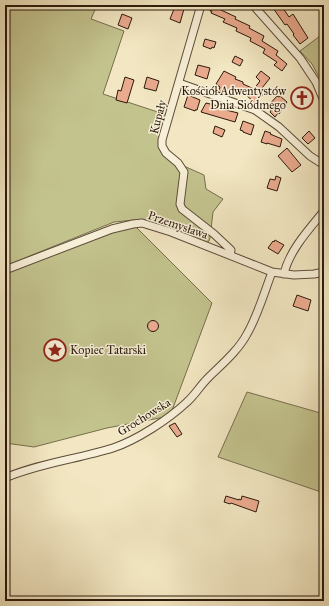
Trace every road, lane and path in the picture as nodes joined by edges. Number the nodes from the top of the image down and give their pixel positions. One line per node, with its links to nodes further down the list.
1 (201, 5): 3 (street, Kupały)
2 (253, 5): 4 (street)
3 (179, 83): 5 (street); 7 (street, Kupały)
4 (324, 101)
5 (324, 165)
6 (324, 211): 11 (street)
7 (230, 255): 8 (street, Przemysława); 9 (street, Przemysława)
8 (5, 270)
9 (272, 272): 11 (street, Przemysława); 12 (street, Grochowska)
10 (324, 272): 11 (street, Przemysława)
11 (284, 274)
12 (5, 478)

